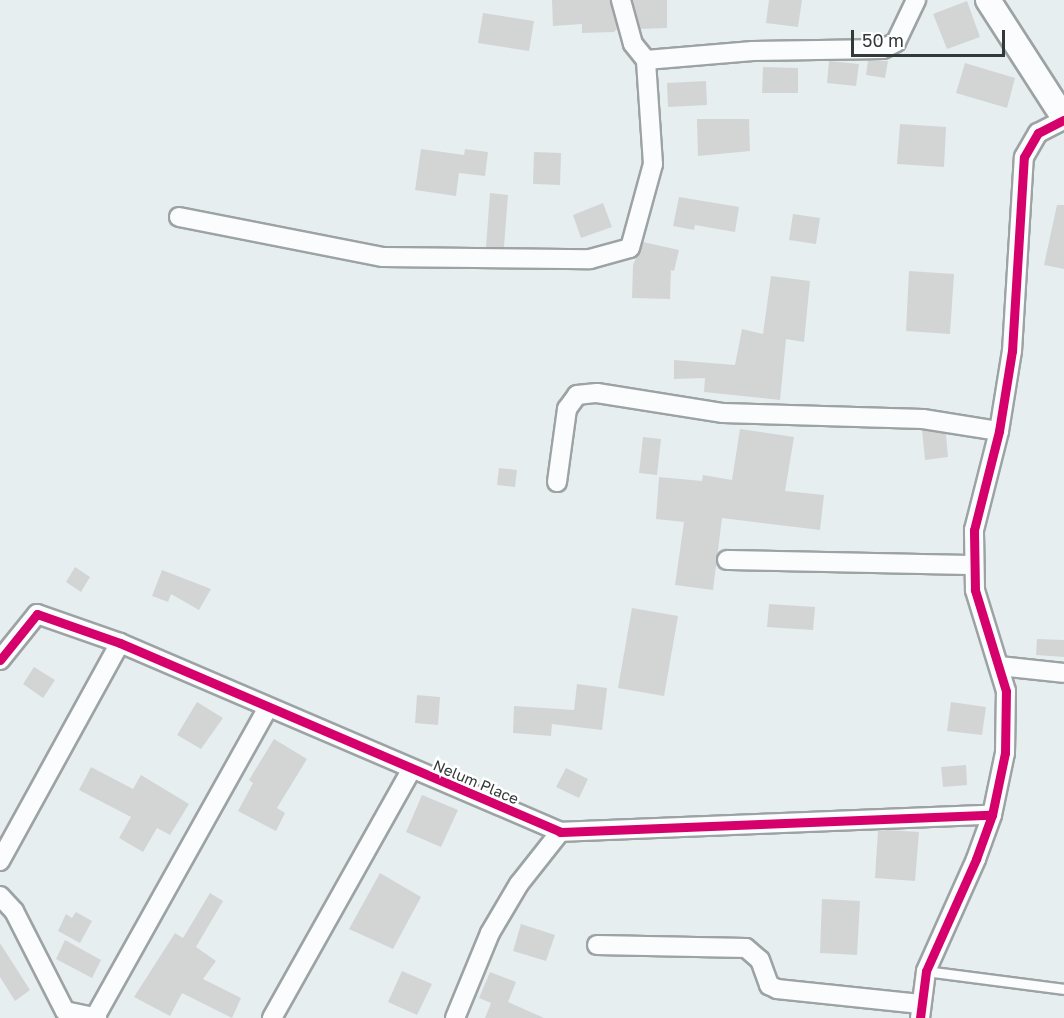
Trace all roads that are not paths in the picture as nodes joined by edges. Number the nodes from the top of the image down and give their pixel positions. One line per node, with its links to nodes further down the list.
1 (621, 0): 4 (street)
2 (916, 0): 4 (street)
3 (988, 0): 5 (main road)
4 (646, 60): 6 (street)
5 (1064, 119): 7 (street)
6 (179, 217)
7 (999, 431): 8 (street); 10 (street)
8 (556, 482)
9 (727, 560): 10 (street)
10 (972, 565): 13 (street)
11 (120, 643): 12 (street, Nelum Place); 15 (street, Nelum Place); 19 (street)
12 (0, 660)
13 (999, 666): 14 (street); 17 (street)
14 (1064, 673)
15 (268, 708): 16 (street, Nelum Place); 25 (street)
16 (411, 770): 18 (street, Nelum Place); 26 (street)
17 (992, 815): 18 (street, Nelum Place); 22 (street)
18 (560, 832): 27 (street)
19 (0, 861)
20 (0, 896): 25 (street)
21 (597, 945): 24 (street)
22 (926, 971): 23 (lane); 24 (street)
23 (1064, 989)
24 (920, 1011)
25 (96, 1018)
26 (272, 1018)
27 (455, 1018)

